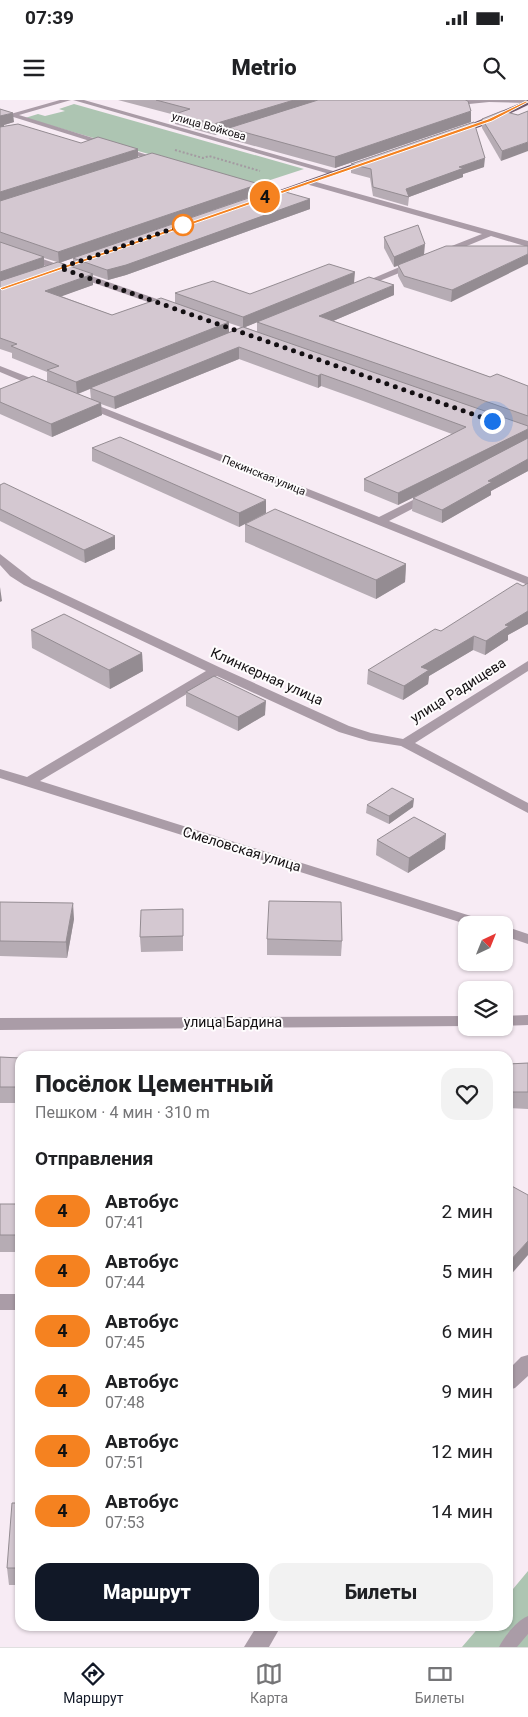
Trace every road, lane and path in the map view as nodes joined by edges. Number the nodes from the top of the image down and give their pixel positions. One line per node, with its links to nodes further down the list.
1 (68, 100): 5 (street)
2 (76, 100): 9 (street, улица Войкова)
3 (528, 102): 4 (main road); 4 (street)
4 (505, 113): 8 (main road)
5 (37, 124): 6 (street); 12 (street)
6 (19, 129)
7 (232, 134): 9 (street)
8 (445, 135)
9 (214, 139): 12 (path); 16 (street, улица Войкова)
10 (209, 156): 15 (path)
11 (382, 157): 16 (main road)
12 (155, 158): 13 (street); 14 (street)
13 (137, 164)
14 (174, 164)
15 (261, 171)
16 (336, 173): 18 (main road)
17 (230, 180): 19 (street)
18 (309, 182): 19 (main road); 21 (street)
19 (275, 194): 20 (main road)
20 (256, 200)
21 (489, 234): 22 (street); 27 (street)
22 (528, 244)
23 (0, 247): 25 (street)
24 (72, 264): 25 (main road)
25 (60, 268): 26 (main road); 28 (street)
26 (42, 274)
27 (353, 289)
28 (178, 310)
29 (0, 370): 30 (street)
30 (51, 390)
31 (96, 393): 33 (street, Пекинская улица)
32 (441, 490): 33 (street)
33 (380, 522): 35 (street, Пекинская улица)
34 (0, 558): 37 (street, Клинкерная улица)
35 (528, 582)
36 (528, 665): 38 (street, улица Радищева)
37 (216, 671): 38 (street, Клинкерная улица); 40 (street)
38 (404, 743): 41 (street, Клинкерная улица)
39 (0, 773): 40 (street, Смеловская улица)
40 (28, 782): 42 (street, Смеловская улица)
41 (528, 809)
42 (458, 917)
43 (513, 934): 44 (street)
44 (528, 939)
45 (528, 1020): 47 (street)
46 (458, 1021): 48 (street, улица Бардина)
47 (513, 1021)
48 (0, 1024)
49 (0, 1302): 50 (street)
50 (15, 1302)
51 (528, 1363): 52 (street)
52 (513, 1377)
53 (528, 1622): 56 (lane)
54 (267, 1631): 55 (street)
55 (256, 1647)
56 (506, 1647)

